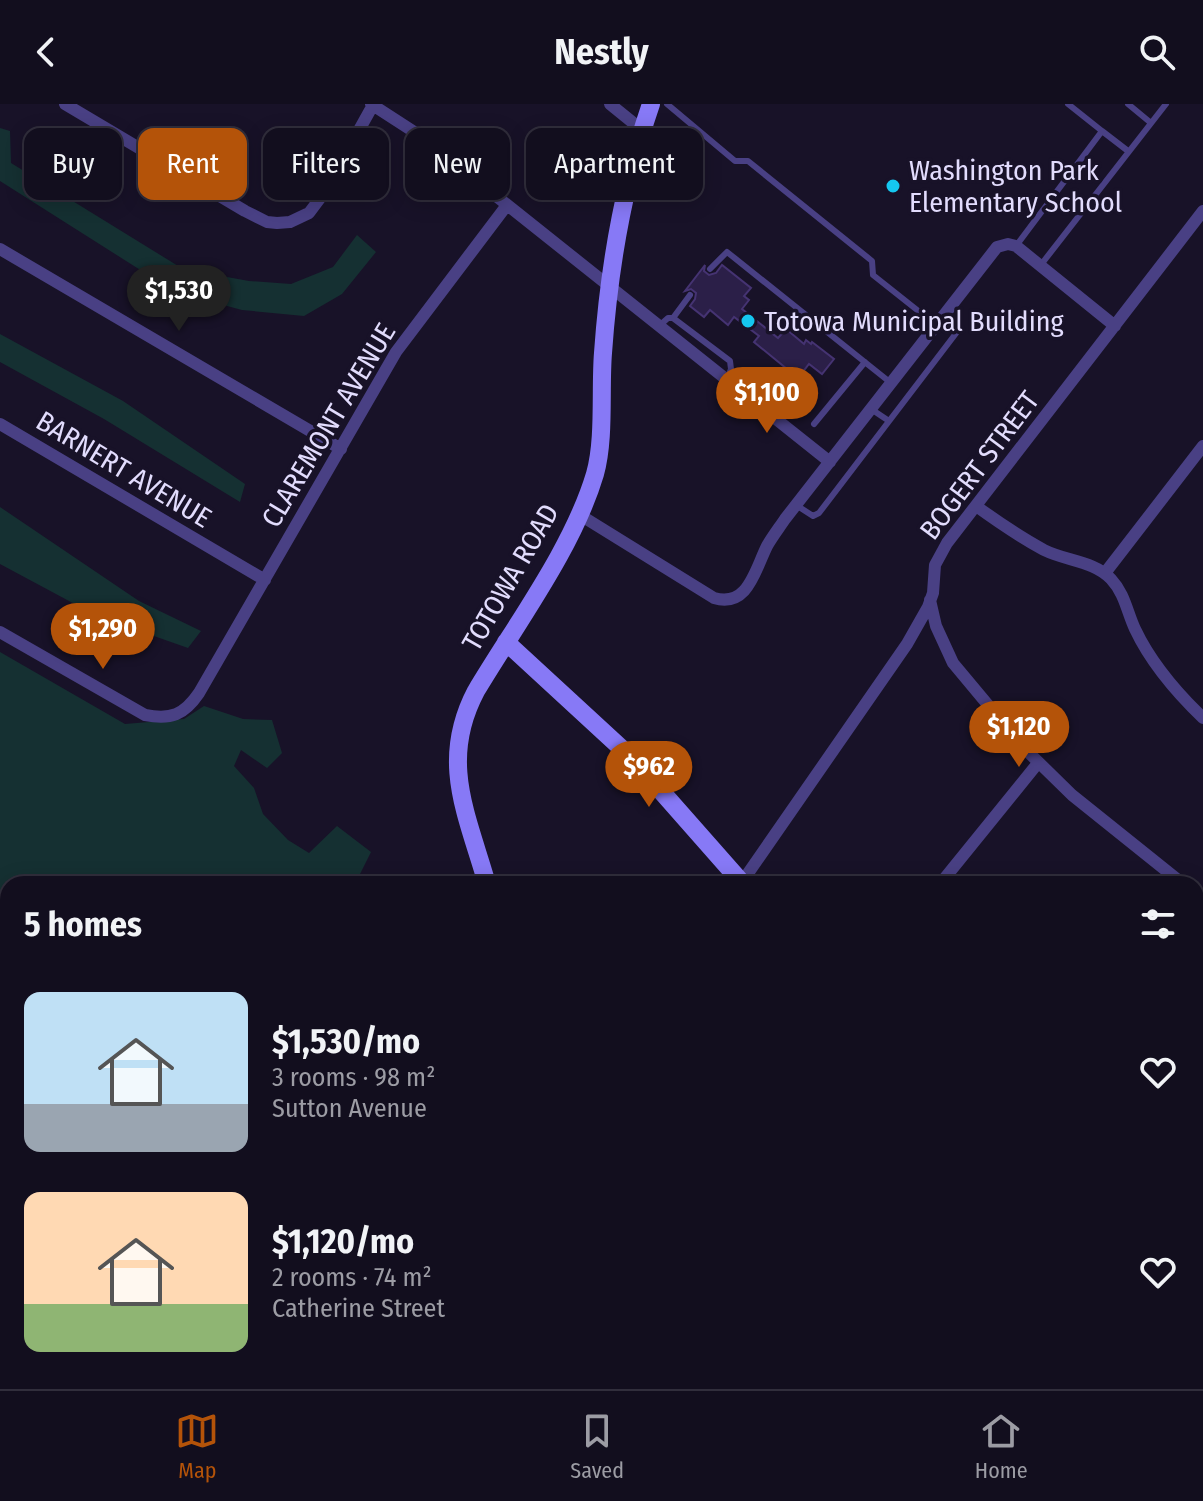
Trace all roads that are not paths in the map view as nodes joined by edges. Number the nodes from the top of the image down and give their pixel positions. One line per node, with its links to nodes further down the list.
1 (65, 104): 8 (street)
2 (610, 104): 10 (street)
3 (651, 104): 11 (main road, TOTOWA ROAD)
4 (667, 104): 25 (lane)
5 (1068, 104): 12 (lane)
6 (1128, 104): 9 (lane)
7 (1166, 104): 9 (lane)
8 (372, 105): 15 (street)
9 (1151, 123): 13 (lane)
10 (640, 128)
11 (643, 128)
12 (1102, 131): 13 (lane); 17 (lane)
13 (1128, 151): 19 (lane)
14 (622, 200): 21 (main road, TOTOWA ROAD)
15 (507, 205): 21 (street); 36 (street, CLAREMONT AVENUE)
16 (1203, 211): 27 (street, BOGERT STREET)
17 (1016, 246): 19 (street); 23 (street)
18 (0, 249): 36 (street)
19 (1040, 266): 27 (street)
20 (710, 269): 28 (lane)
21 (610, 287): 26 (street); 40 (main road, TOTOWA ROAD)
22 (690, 295): 24 (lane)
23 (944, 313): 25 (street); 32 (lane)
24 (673, 318): 26 (lane); 29 (lane)
25 (936, 325): 30 (street)
26 (659, 326): 29 (street)
27 (1115, 326): 39 (street, BOGERT STREET)
28 (865, 362): 30 (lane); 34 (lane)
29 (727, 380): 37 (street)
30 (891, 383): 31 (street)
31 (871, 409): 32 (lane); 37 (street)
32 (889, 421): 38 (lane)
33 (0, 424): 42 (street, BARNERT AVENUE)
34 (814, 424)
35 (1203, 446): 41 (street)
36 (341, 449): 42 (street, CLAREMONT AVENUE)
37 (830, 462): 38 (street)
38 (796, 505): 40 (street)
39 (976, 506): 41 (street); 43 (street, BOGERT STREET)
40 (580, 515): 45 (main road, TOTOWA ROAD)
41 (1105, 573): 46 (street)
42 (265, 580): 44 (street, CLAREMONT AVENUE)
43 (930, 600): 47 (street); 50 (street, BOGERT STREET)
44 (0, 632)
45 (506, 642): 48 (main road, TOTOWA ROAD); 49 (main road)
46 (1203, 718)
47 (1038, 763): 51 (street); 52 (street)
48 (485, 876)
49 (737, 876)
50 (748, 876)
51 (946, 876)
52 (1173, 876)

